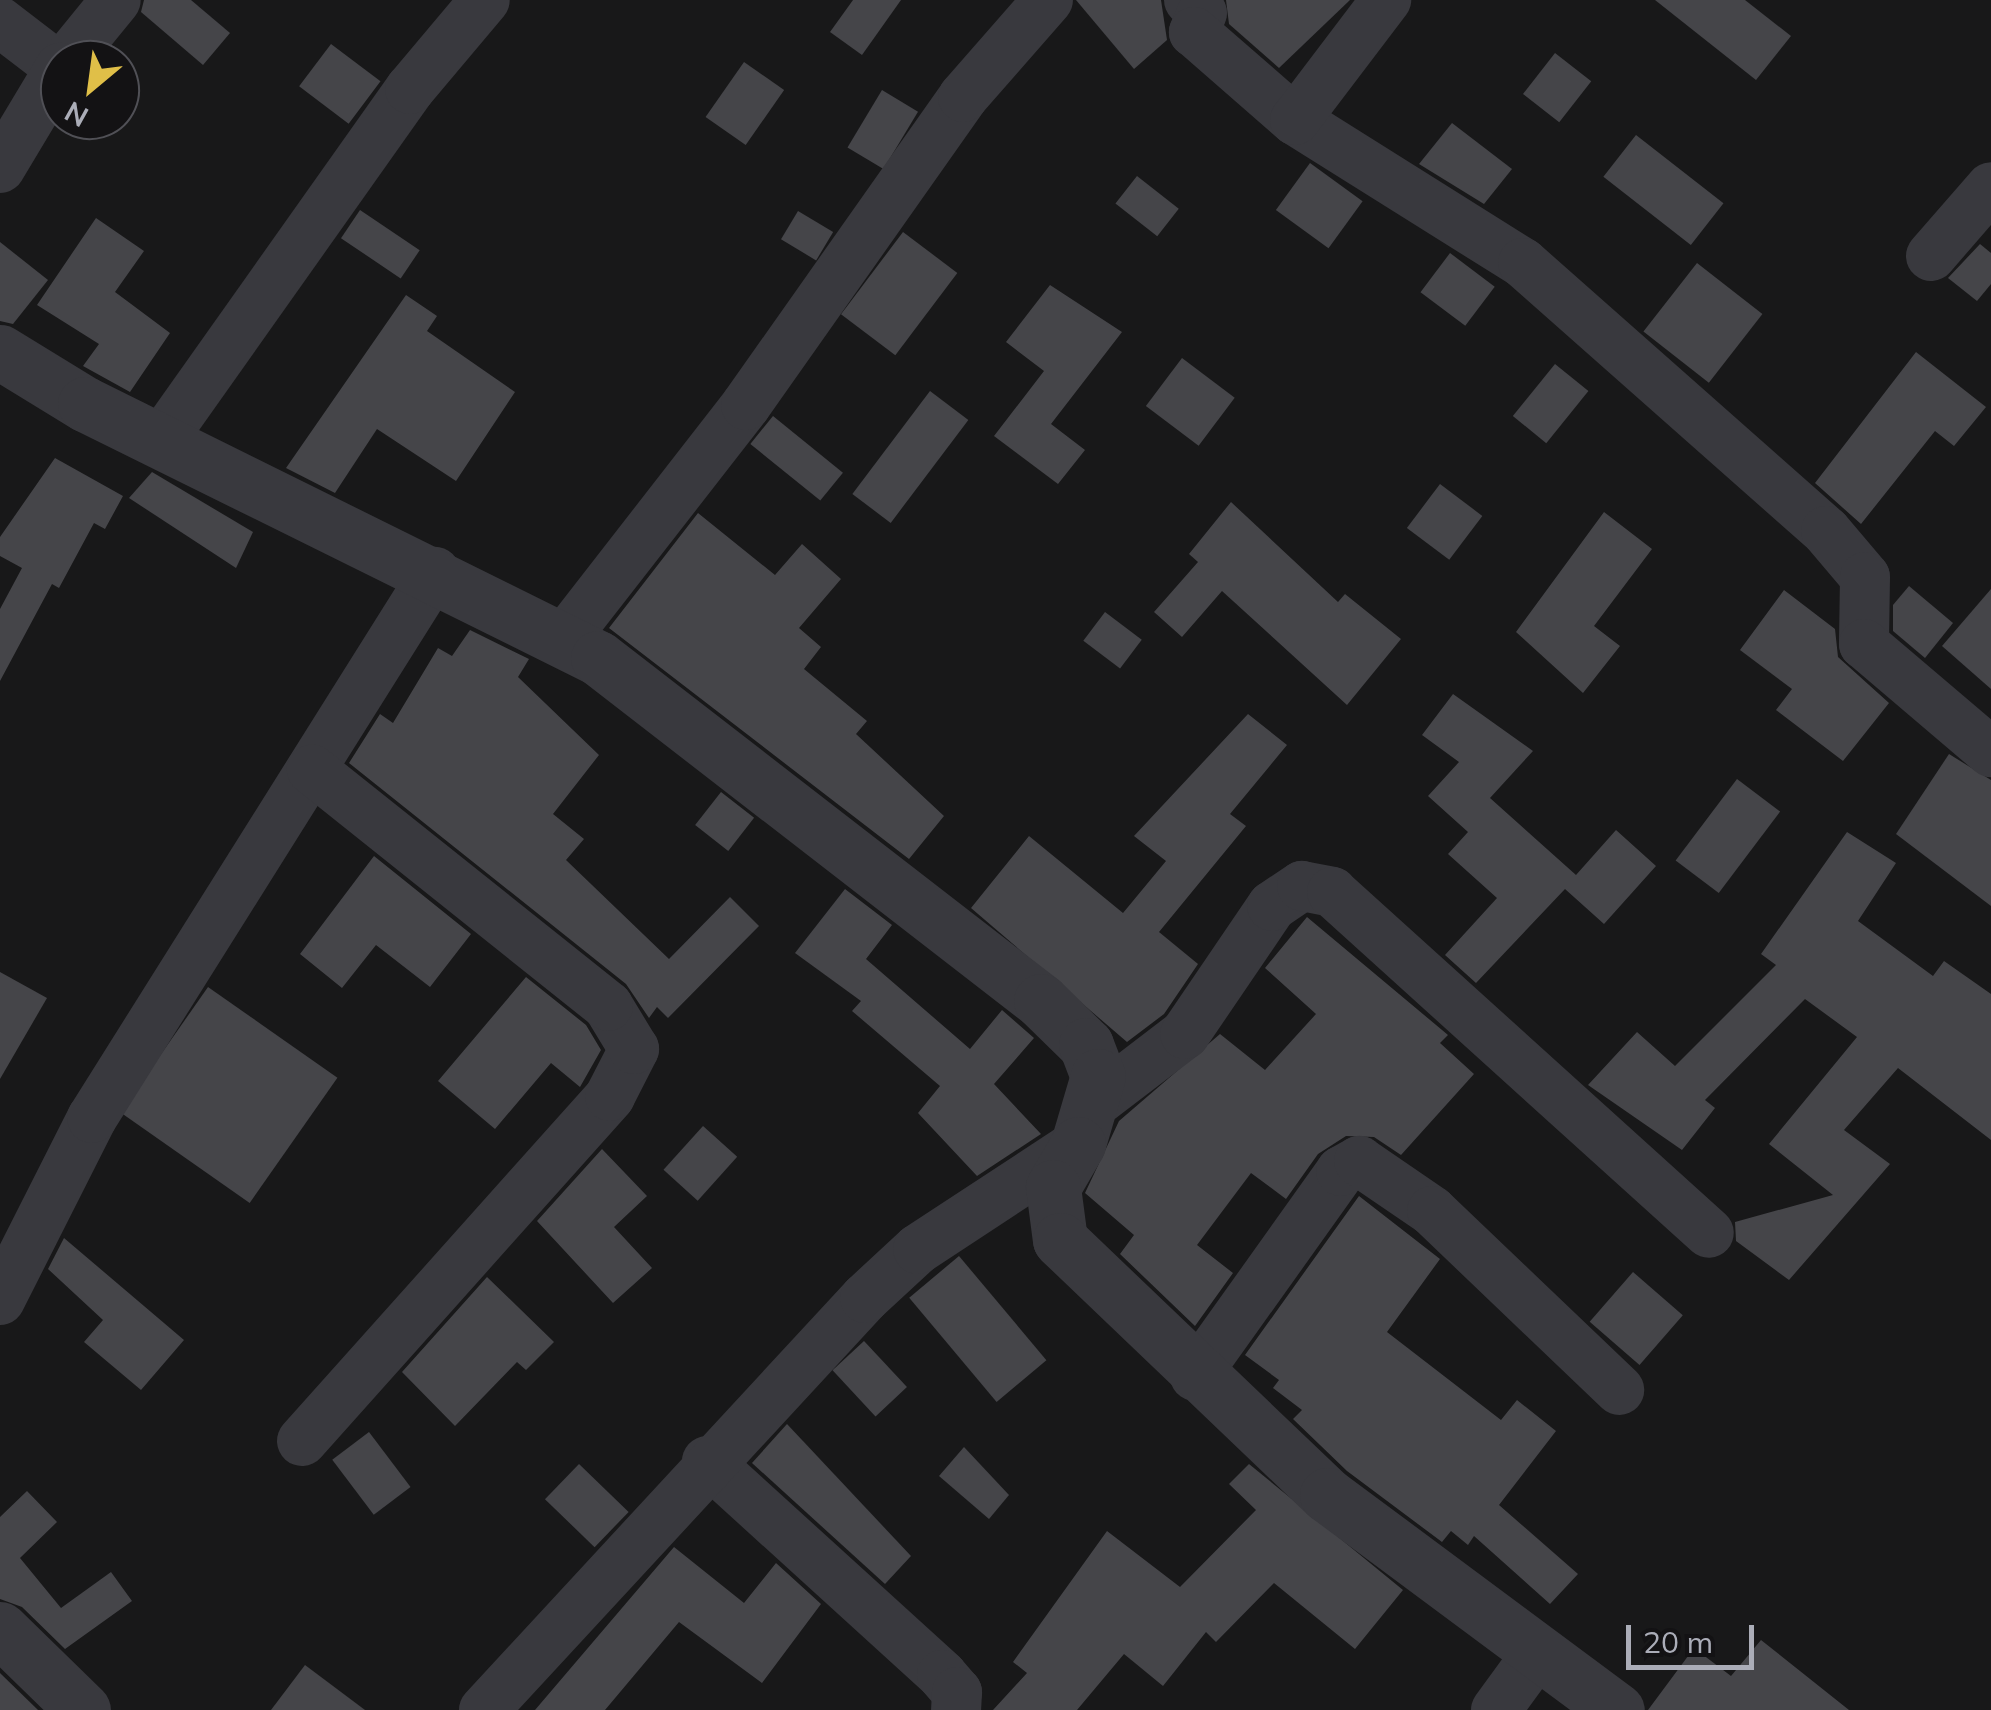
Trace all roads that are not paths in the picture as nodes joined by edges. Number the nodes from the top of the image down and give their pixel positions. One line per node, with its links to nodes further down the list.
1 (116, 0): 7 (street)
2 (485, 0): 15 (street)
3 (1048, 0): 17 (street)
4 (1189, 0): 10 (street)
5 (1386, 0): 10 (street)
6 (0, 22): 8 (street)
7 (83, 40)
8 (40, 53)
9 (40, 101): 11 (street)
10 (1296, 120): 18 (street)
11 (0, 168)
12 (1991, 186): 13 (street)
13 (1931, 256)
14 (0, 352): 15 (street)
15 (160, 442): 16 (street)
16 (435, 572): 17 (street); 19 (street)
17 (564, 640): 20 (street)
18 (1991, 752)
19 (312, 770): 22 (street); 25 (street)
20 (1085, 1125): 21 (street); 23 (street); 26 (street)
21 (1709, 1234)
22 (3, 1281)
23 (1194, 1376): 24 (street); 28 (street)
24 (1620, 1390)
25 (302, 1441)
26 (708, 1462): 30 (street); 31 (street)
27 (0, 1628): 29 (street)
28 (1540, 1652): 32 (street); 33 (street)
29 (82, 1710)
30 (484, 1710)
31 (956, 1710)
32 (1496, 1710)
33 (1617, 1710)

